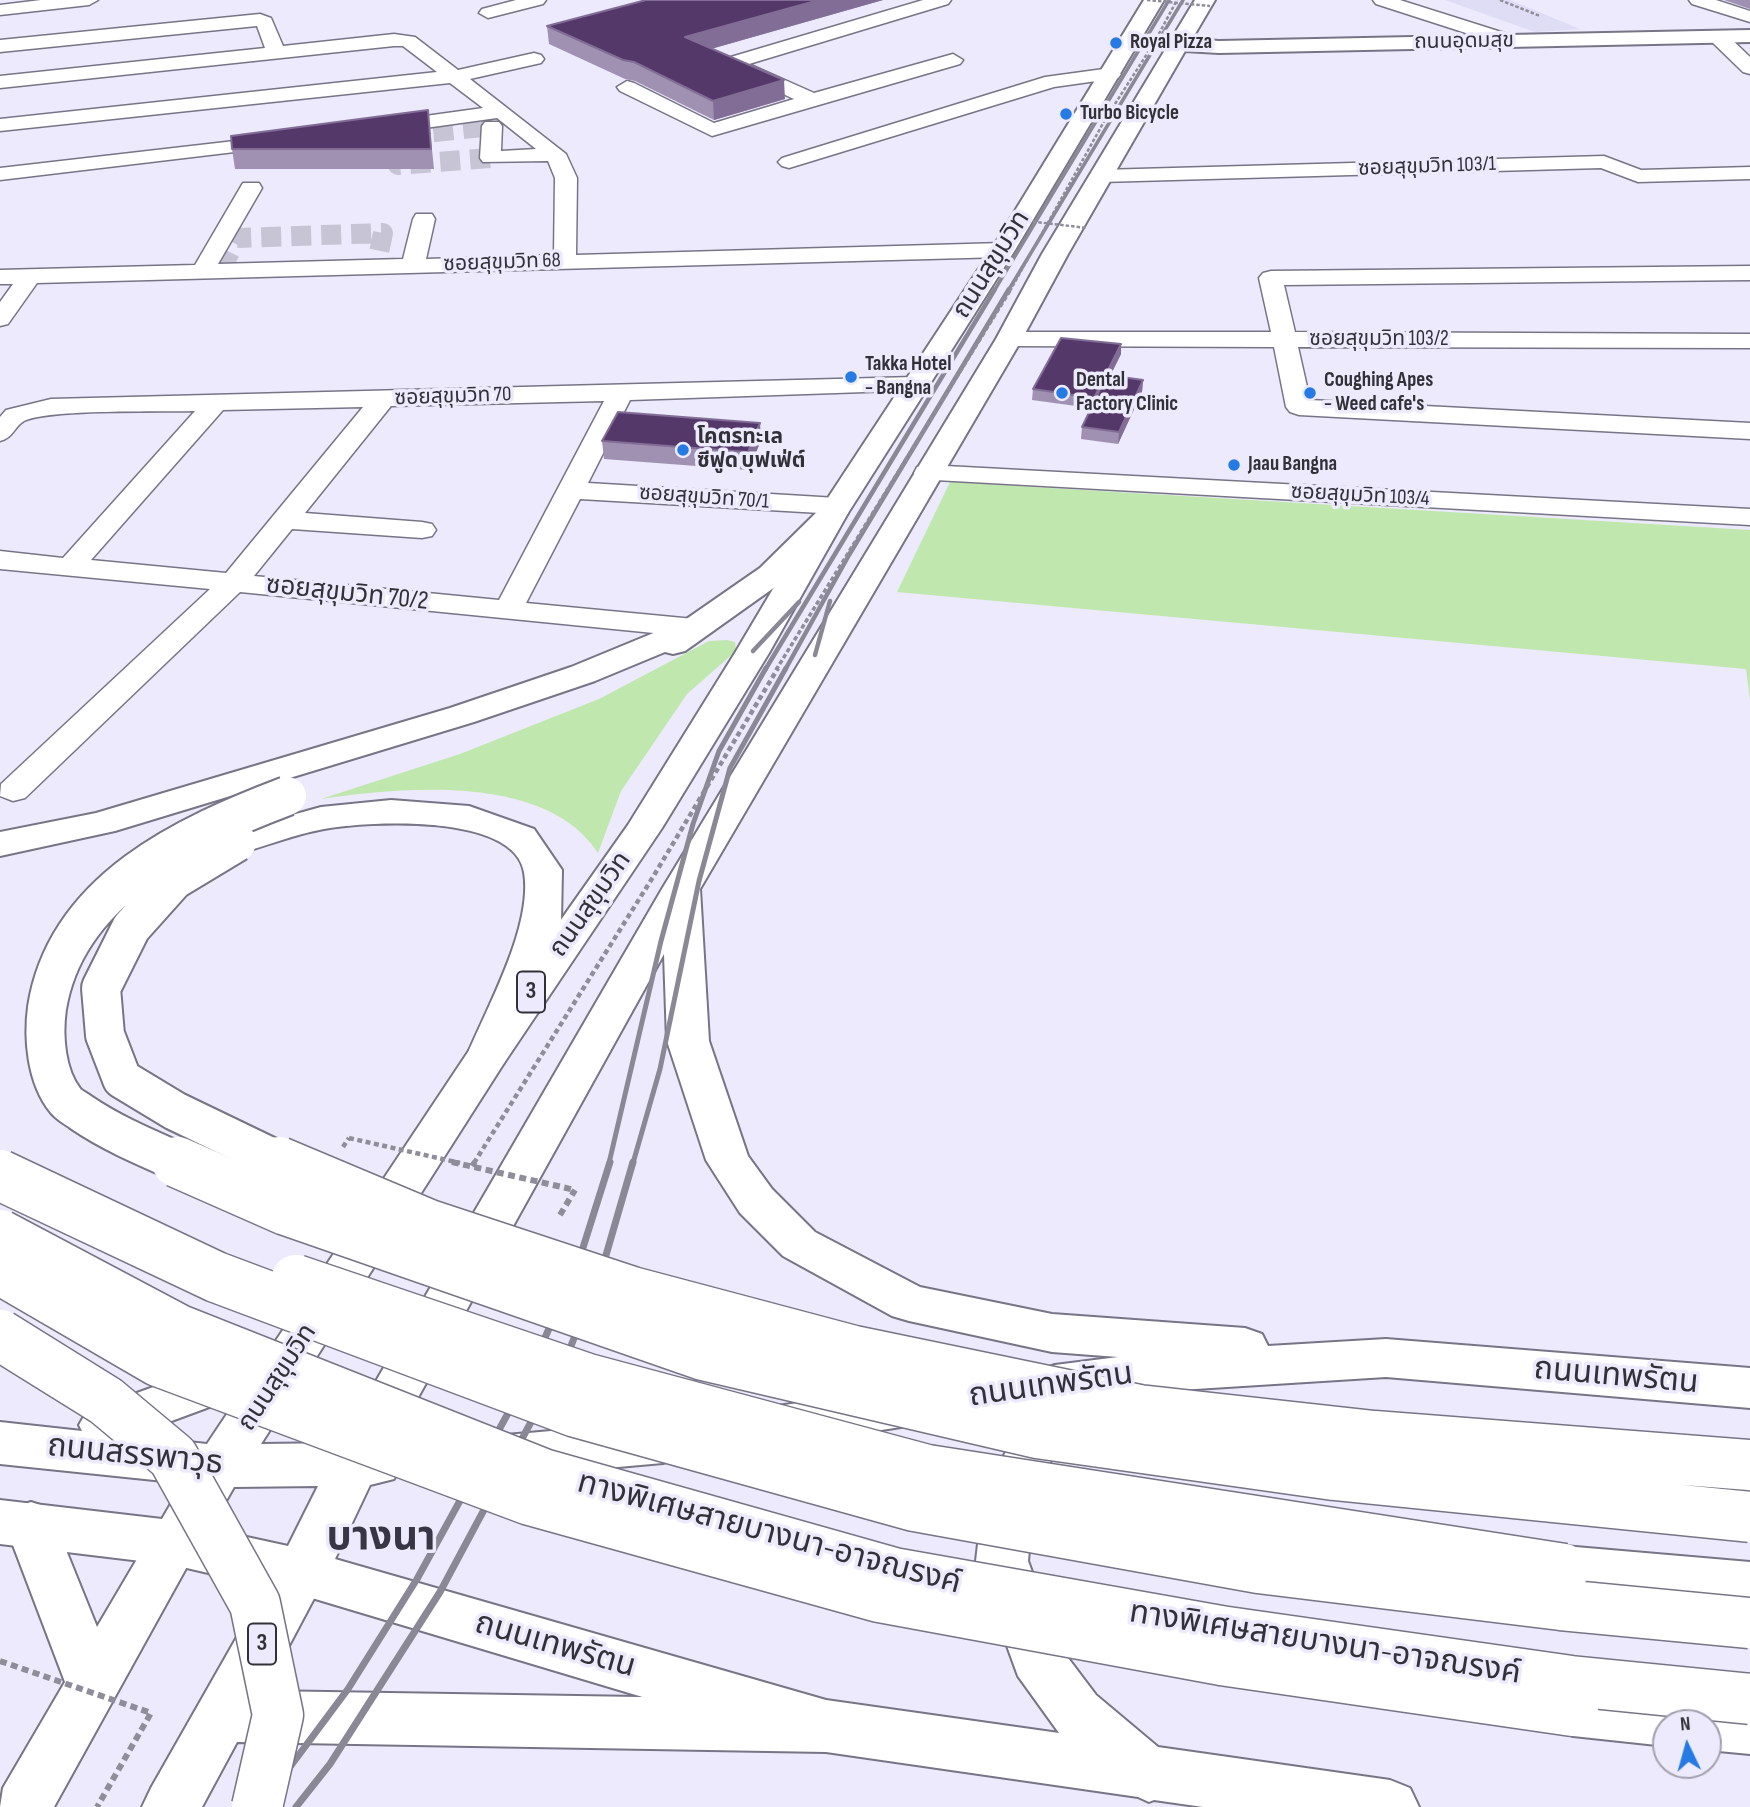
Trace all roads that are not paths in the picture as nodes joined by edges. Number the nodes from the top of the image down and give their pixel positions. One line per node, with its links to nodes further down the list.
1 (89, 0): 9 (street)
2 (537, 0): 11 (street)
3 (893, 0): 10 (street)
4 (942, 0): 22 (street)
5 (1154, 0): 14 (main road, ถนนสุขุมวิท)
6 (1382, 0): 15 (street)
7 (1698, 0): 12 (street)
8 (1207, 3): 16 (main road, ถนนสุขุมวิท)
9 (0, 10)
10 (854, 11)
11 (488, 13)
12 (1749, 21): 13 (main road, ถนนอุดมสุข)
13 (1718, 37): 15 (main road, ถนนอุดมสุข); 23 (street)
14 (1132, 40): 16 (main road, ถนนอุดมสุข); 24 (main road, ถนนสุขุมวิท)
15 (1510, 41): 16 (main road, ถนนอุดมสุข)
16 (1179, 45): 37 (main road, ถนนสุขุมวิท)
17 (0, 46): 18 (street)
18 (275, 53): 25 (street); 26 (street)
19 (712, 54): 22 (street)
20 (534, 59): 25 (street)
21 (953, 60): 28 (street)
22 (732, 63): 28 (street)
23 (1750, 68)
24 (1111, 74): 34 (street); 40 (main road, ถนนสุขุมวิท)
25 (457, 76): 29 (street); 30 (street)
26 (0, 82)
27 (627, 87): 28 (street)
28 (812, 100)
29 (496, 119): 31 (street); 33 (street); 33 (street)
30 (0, 125)
31 (363, 130)
32 (294, 139): 36 (street)
33 (556, 154): 42 (street)
34 (789, 162)
35 (1750, 173): 37 (street, ซอยสุขุมวิท 103/1)
36 (0, 174)
37 (1101, 176): 41 (main road, ถนนสุขุมวิท)
38 (251, 188): 44 (street)
39 (424, 219): 43 (street)
40 (1003, 250): 41 (main road); 42 (street, ซอยสุขุมวิท 68); 52 (main road, ถนนสุขุมวิท)
41 (1055, 254): 49 (main road, ถนนสุขุมวิท)
42 (565, 261): 43 (street, ซอยสุขุมวิท 68)
43 (413, 266): 44 (street, ซอยสุขุมวิท 68)
44 (203, 270): 46 (street, ซอยสุขุมวิท 68)
45 (1750, 273): 50 (street)
46 (30, 276): 47 (street, ซอยสุขุมวิท 68); 48 (street)
47 (0, 277)
48 (0, 319)
49 (1009, 339): 50 (street, ซอยสุขุมวิท 103/2); 58 (main road, ถนนสุขุมวิท)
50 (1285, 340): 51 (street, ซอยสุขุมวิท 103/2); 56 (street)
51 (1750, 341)
52 (915, 385): 53 (street, ซอยสุขุมวิท 70); 60 (main road, ถนนสุขุมวิท)
53 (621, 393): 54 (street, ซอยสุขุมวิท 70); 59 (street)
54 (383, 399): 55 (street, ซอยสุขุมวิท 70); 62 (street)
55 (216, 403): 57 (street, ซอยสุขุมวิท 70); 65 (street)
56 (1750, 431)
57 (0, 433)
58 (920, 484): 61 (street, ซอยสุขุมวิท 103/4); 71 (main road, ถนนสุขุมวิท / 3)
59 (570, 490): 60 (street, ซอยสุขุมวิท 70/1); 67 (street)
60 (839, 503): 68 (main road); 72 (main road, ถนนสุขุมวิท / 3)
61 (1750, 517)
62 (285, 520): 63 (street); 66 (street)
63 (422, 530)
64 (0, 560): 65 (street, ซอยสุขุมวิท 70/2)
65 (70, 567): 66 (street, ซอยสุขุมวิท 70/2)
66 (234, 582): 67 (street, ซอยสุขุมวิท 70/2); 69 (street)
67 (508, 610): 68 (street, ซอยสุขุมวิท 70/2)
68 (694, 628): 70 (main road); 86 (main road, bridge)
69 (13, 791)
70 (0, 844)
71 (681, 889): 79 (main road); 83 (main road, ถนนสุขุมวิท / 3)
72 (489, 1054): 78 (main road, ถนนสุขุมวิท / 3); 84 (main road, bridge)
73 (0, 1150): 90 (main road, bridge)
74 (0, 1175): 91 (main road, bridge)
75 (0, 1235): 93 (main road, ทางพิเศษสายบางนา-อาจณรงค์, bridge)
76 (0, 1269): 95 (main road, bridge)
77 (0, 1335): 102 (main road, bridge)
78 (291, 1357): 82 (main road); 85 (main road, ถนนสุขุมวิท / 3)
79 (1386, 1358): 80 (main road, ถนนเทพรัตน); 81 (main road, ถนนเทพรัตน)
80 (1132, 1374): 83 (main road, ถนนเทพรัตน); 99 (main road)
81 (1750, 1388)
82 (21, 1445): 85 (main road, ถนนสรรพาวุธ)
83 (354, 1465): 85 (main road, ถนนสรรพาวุธ); 89 (main road, ถนนสุขุมวิท / 3)
84 (1750, 1465)
85 (220, 1466): 88 (main road, ถนนสุขุมวิท / 3)
86 (1750, 1517)
87 (15, 1523): 88 (main road); 92 (main road)
88 (174, 1543): 89 (main road); 92 (main road, ถนนสุขุมวิท / 3)
89 (302, 1572): 94 (main road, ถนนสุขุมวิท / 3); 97 (main road, ถนนเทพรัตน)
90 (1750, 1585)
91 (1750, 1623)
92 (93, 1685): 100 (main road, ถนนสุขุมวิท / 3)
93 (1750, 1699)
94 (222, 1716): 97 (main road); 101 (main road, ถนนสุขุมวิท / 3)
95 (1652, 1719)
96 (1722, 1725): 98 (main road)
97 (826, 1726): 99 (main road, ถนนเทพรัตน)
98 (1750, 1728)
99 (1149, 1774): 103 (main road, ถนนเทพรัตน)
100 (23, 1807)
101 (171, 1807)
102 (257, 1807)
103 (1390, 1807)

